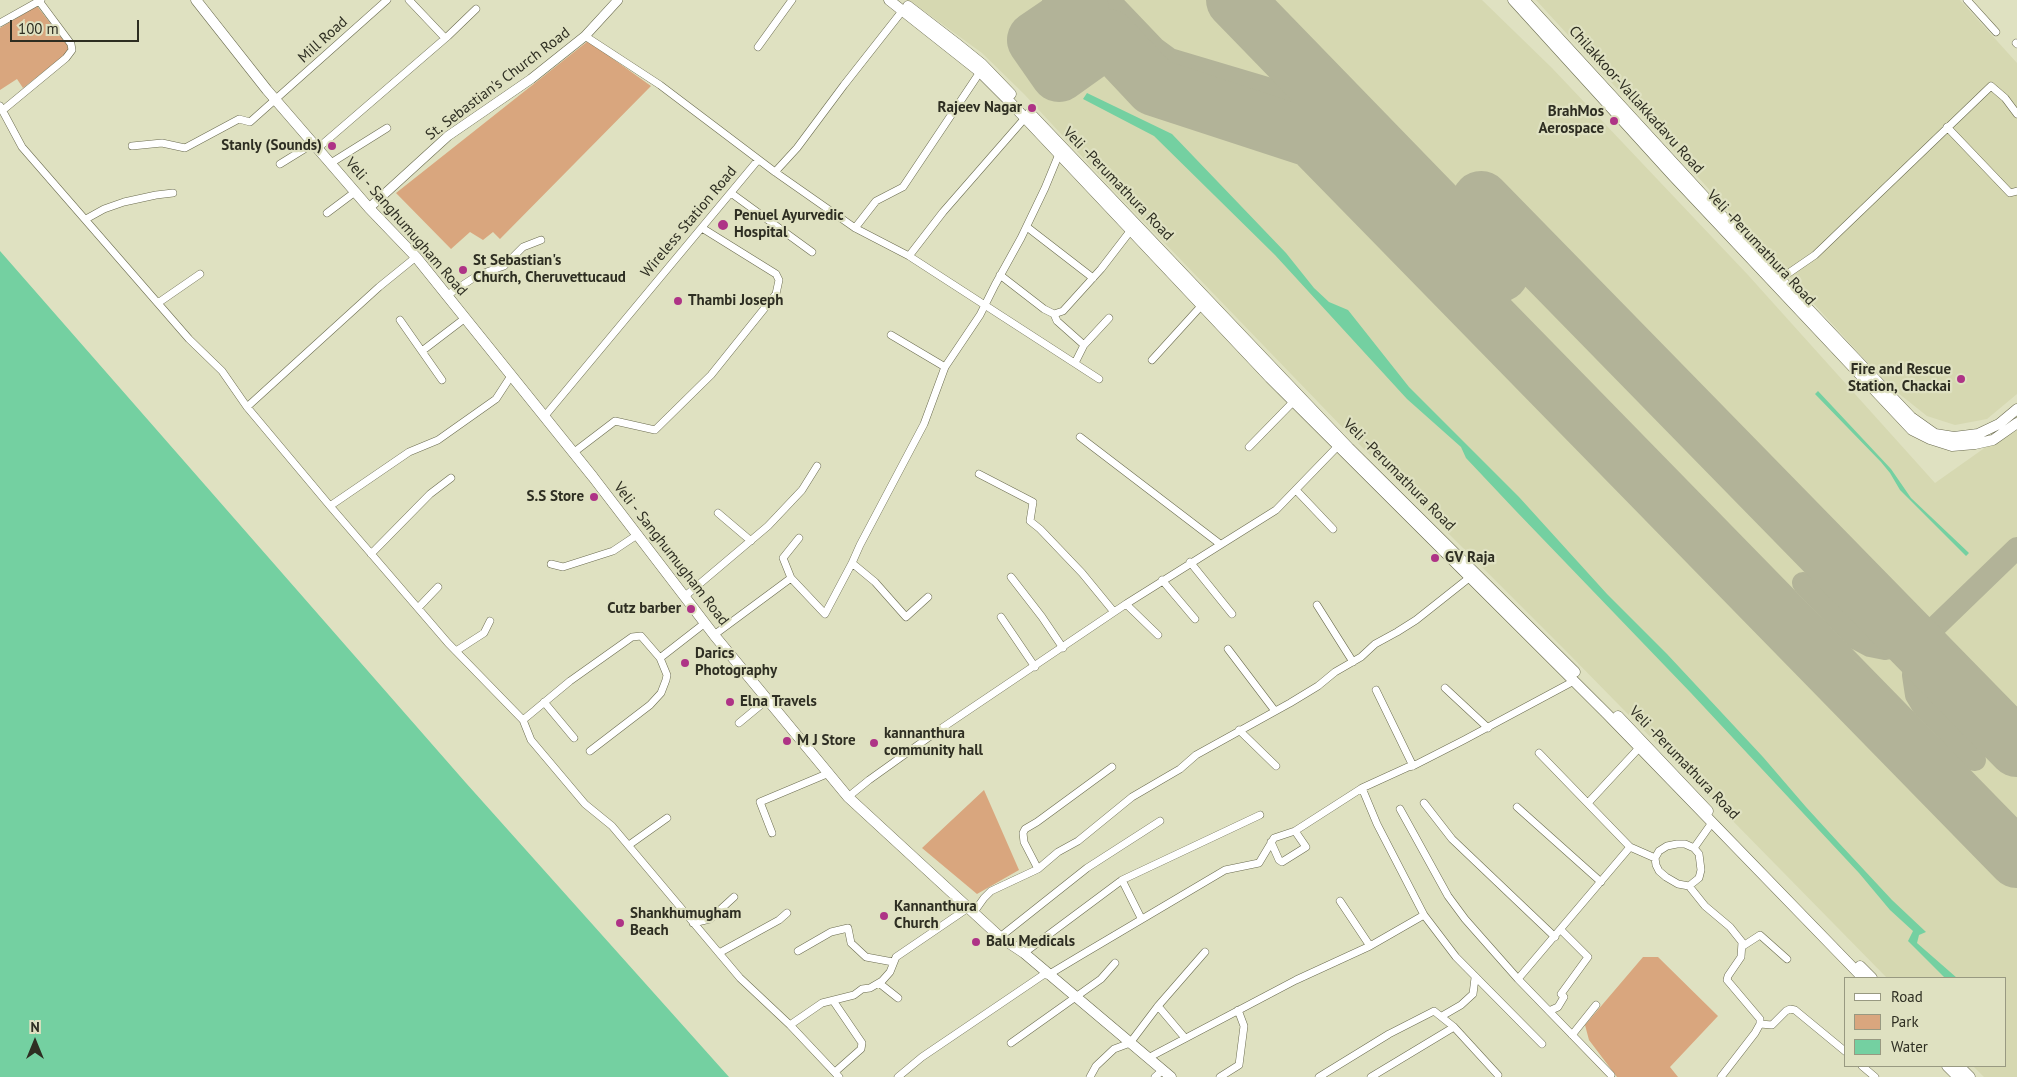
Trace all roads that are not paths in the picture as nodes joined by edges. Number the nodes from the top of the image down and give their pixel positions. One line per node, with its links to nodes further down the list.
1 (196, 0): 20 (main road, Veli - Sanghumugham Road)
2 (387, 0): 20 (street, Mill Road)
3 (409, 0): 17 (street)
4 (618, 0): 16 (street, St. Sebastian's Church Road)
5 (792, 0): 18 (street)
6 (889, 0): 13 (main road)
7 (899, 0): 177 (main road, Veli -Perumathura Road)
8 (1513, 0): 73 (main road, Veli -Perumathura Road)
9 (1524, 0): 51 (main road, Chilakkoor-Vallakkadavu Road)
10 (1967, 0): 15 (street)
11 (40, 1): 14 (street); 21 (street)
12 (476, 9): 17 (street)
13 (903, 10): 19 (main road); 32 (street)
14 (0, 23)
15 (1996, 32)
16 (585, 36): 29 (street); 37 (street, St. Sebastian's Church Road)
17 (445, 38): 26 (street)
18 (758, 47)
19 (980, 72): 23 (main road); 42 (street)
20 (277, 99): 26 (main road, Veli - Sanghumugham Road); 27 (street, Mill Road)
21 (1, 108): 39 (street)
22 (2017, 114): 24 (street)
23 (1025, 118): 28 (main road); 46 (street)
24 (1947, 127): 33 (street); 51 (street)
25 (386, 128): 30 (street)
26 (316, 145): 30 (main road, Veli - Sanghumugham Road); 31 (street)
27 (132, 146)
28 (1059, 154): 40 (street); 43 (main road)
29 (758, 160): 32 (street); 35 (street, Wireless Station Road)
30 (331, 163): 34 (main road, Veli - Sanghumugham Road)
31 (280, 164)
32 (775, 172): 42 (street)
33 (2017, 191)
34 (355, 192): 37 (main road, Veli - Sanghumugham Road); 38 (street)
35 (731, 193): 41 (street, Wireless Station Road); 45 (street)
36 (173, 194): 39 (street)
37 (369, 208): 47 (main road, Veli - Sanghumugham Road)
38 (327, 212)
39 (86, 219): 53 (street)
40 (1027, 227): 49 (street); 50 (street)
41 (702, 228): 72 (street, Wireless Station Road); 77 (street)
42 (855, 228): 46 (street)
43 (1131, 230): 50 (street); 55 (main road)
44 (541, 240): 52 (street)
45 (812, 252)
46 (909, 256): 54 (street)
47 (416, 257): 52 (main road, Veli - Sanghumugham Road); 70 (street)
48 (200, 274): 53 (street)
49 (1000, 275): 54 (street); 56 (street)
50 (1093, 278): 56 (street)
51 (1780, 279): 71 (main road, Chilakkoor-Vallakkadavu Road)
52 (446, 296): 58 (main road, Veli - Sanghumugham Road)
53 (158, 303): 70 (street)
54 (985, 304): 64 (street); 65 (street)
55 (1202, 305): 63 (street); 69 (main road)
56 (1054, 314): 61 (street)
57 (1109, 318): 61 (street)
58 (464, 319): 62 (street); 66 (main road, Veli - Sanghumugham Road)
59 (400, 320): 62 (street)
60 (892, 335): 65 (street)
61 (1084, 345): 64 (street)
62 (422, 351): 68 (street)
63 (1152, 360)
64 (1075, 363): 67 (street)
65 (945, 367): 92 (street)
66 (511, 376): 72 (main road, Veli - Sanghumugham Road); 82 (street)
67 (1099, 379)
68 (442, 380)
69 (1294, 401): 75 (main road); 76 (street)
70 (247, 407): 82 (street)
71 (2017, 409)
72 (544, 417): 77 (main road, Veli - Sanghumugham Road)
73 (2017, 423)
74 (1080, 438): 88 (street)
75 (1338, 446): 81 (street); 95 (main road)
76 (1249, 447)
77 (573, 453): 85 (main road, Veli - Sanghumugham Road)
78 (817, 466): 87 (street)
79 (979, 474): 103 (street)
80 (451, 478): 89 (street)
81 (1296, 490): 84 (street); 88 (street)
82 (330, 506): 89 (street)
83 (718, 513): 87 (street)
84 (1333, 529)
85 (637, 535): 91 (street); 98 (main road, Veli - Sanghumugham Road)
86 (799, 538): 94 (street)
87 (751, 541): 98 (street)
88 (1220, 544): 90 (street)
89 (371, 554): 102 (street)
90 (1190, 562): 96 (street); 104 (street)
91 (551, 564)
92 (852, 564): 94 (street); 99 (street)
93 (1011, 577): 111 (street)
94 (791, 578): 109 (street)
95 (1470, 578): 115 (street); 117 (main road)
96 (1162, 580): 100 (street); 106 (street)
97 (438, 587): 102 (street)
98 (684, 597): 108 (main road, Veli - Sanghumugham Road)
99 (928, 597)
100 (1126, 604): 103 (street); 110 (street)
101 (1317, 606): 115 (street)
102 (418, 608): 113 (street)
103 (1114, 612): 111 (street)
104 (1232, 614)
105 (1001, 617): 116 (street)
106 (1195, 619)
107 (490, 621): 113 (street)
108 (705, 623): 109 (main road, Veli - Sanghumugham Road); 114 (street)
109 (714, 635): 120 (main road, Veli - Sanghumugham Road)
110 (1158, 636)
111 (1063, 648): 116 (street)
112 (1228, 649): 122 (street)
113 (456, 651): 123 (street)
114 (660, 658): 121 (street); 129 (street)
115 (1353, 662): 122 (street)
116 (1035, 667): 136 (street)
117 (1574, 681): 125 (street); 128 (main road)
118 (1445, 688): 125 (street)
119 (1376, 690): 132 (street)
120 (768, 699): 124 (street); 134 (main road, Veli - Sanghumugham Road)
121 (544, 702): 123 (street); 127 (street)
122 (1275, 711): 126 (street)
123 (523, 720): 148 (street)
124 (739, 723)
125 (1488, 728): 132 (street)
126 (1239, 730): 131 (street); 152 (street)
127 (574, 738)
128 (1639, 748): 138 (street); 144 (main road)
129 (590, 750)
130 (1539, 753): 138 (street)
131 (1276, 766)
132 (1413, 766): 135 (street)
133 (1112, 767): 152 (street)
134 (829, 773): 136 (main road, Veli - Sanghumugham Road); 146 (street)
135 (1362, 788): 145 (street); 160 (street)
136 (848, 797): 158 (main road, Veli - Sanghumugham Road)
137 (1424, 803): 165 (street)
138 (1588, 804): 149 (street)
139 (1517, 807): 154 (street)
140 (1400, 809): 179 (street)
141 (1260, 815): 153 (street)
142 (667, 818): 148 (street)
143 (1160, 821): 164 (street)
144 (1711, 824): 150 (street); 176 (main road)
145 (1295, 831): 147 (street); 147 (street)
146 (772, 833)
147 (1271, 842): 161 (street)
148 (629, 845): 162 (street)
149 (1630, 847): 151 (street); 154 (street)
150 (1694, 848): 151 (street); 155 (street)
151 (1655, 858): 155 (street)
152 (1038, 869): 158 (street)
153 (1122, 880): 161 (street); 171 (street)
154 (1601, 882): 163 (street)
155 (1689, 886): 167 (street)
156 (734, 897): 162 (street)
157 (1340, 901): 166 (street)
158 (971, 910): 164 (main road, Veli - Sanghumugham Road); 173 (street)
159 (787, 912): 170 (street)
160 (1424, 915): 166 (street); 178 (street)
161 (1141, 918): 175 (street)
162 (694, 923): 170 (street)
163 (1561, 930): 165 (street); 187 (street)
164 (1000, 937): 171 (main road, Veli - Sanghumugham Road)
165 (1555, 937): 179 (street)
166 (1370, 946): 186 (street)
167 (1743, 946): 172 (street); 189 (street)
168 (798, 951): 173 (street)
169 (1205, 952): 185 (street)
170 (718, 953): 190 (street)
171 (1024, 954): 175 (main road, Veli - Sanghumugham Road)
172 (1788, 959)
173 (893, 962): 180 (street)
174 (1115, 963): 181 (street)
175 (1048, 975): 181 (main road, Veli - Sanghumugham Road); 206 (street)
176 (1862, 977)
177 (1871, 977)
178 (1475, 978): 188 (street); 196 (street)
179 (1518, 980): 187 (street)
180 (879, 983): 182 (street); 183 (street)
181 (1075, 997): 194 (main road, Veli - Sanghumugham Road); 195 (street)
182 (898, 998)
183 (834, 1002): 190 (street); 202 (street)
184 (1596, 1005): 192 (street)
185 (1158, 1006): 193 (street); 194 (street)
186 (1238, 1010): 193 (street); 208 (street)
187 (1550, 1011): 192 (street)
188 (1442, 1016): 191 (street); 209 (street)
189 (1762, 1023): 197 (street); 211 (street)
190 (790, 1025): 202 (street)
191 (1454, 1027): 205 (street); 210 (street)
192 (1572, 1035): 204 (street)
193 (1184, 1038): 198 (street)
194 (1130, 1042): 198 (main road, Veli - Sanghumugham Road); 207 (street)
195 (1011, 1043)
196 (1542, 1044)
197 (1844, 1050)
198 (1148, 1058): 203 (main road, Veli - Sanghumugham Road)
199 (1863, 1067): 212 (street)
200 (1948, 1067): 213 (main road)
201 (1960, 1067): 214 (main road)
202 (837, 1074)
203 (1163, 1075)
204 (1611, 1075)
205 (1497, 1076)
206 (898, 1077)
207 (1090, 1077)
208 (1220, 1077)
209 (1319, 1077)
210 (1371, 1077)
211 (1721, 1077)
212 (1875, 1077)
213 (1958, 1077)
214 (1970, 1077)

